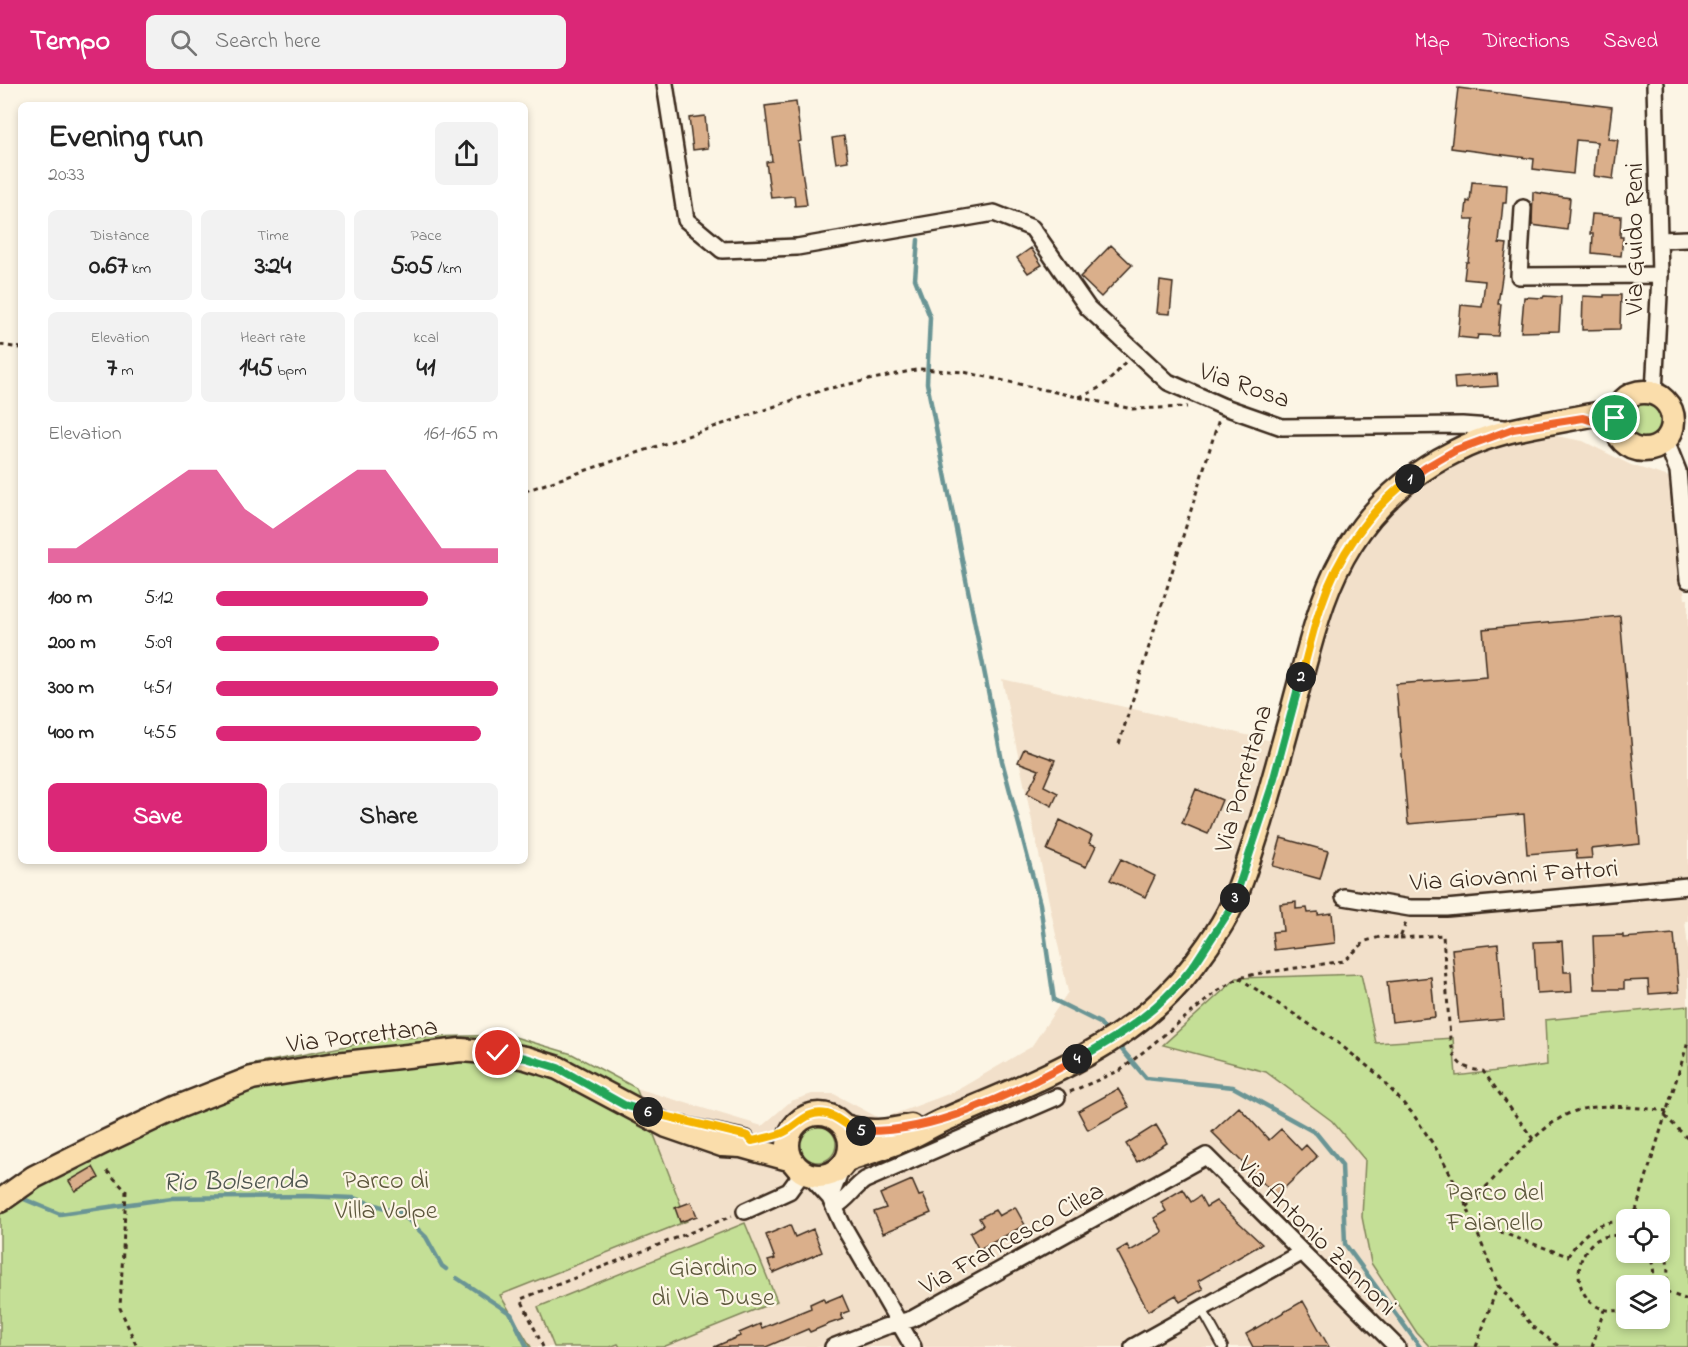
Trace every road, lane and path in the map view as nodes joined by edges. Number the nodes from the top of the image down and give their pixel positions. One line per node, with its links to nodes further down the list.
1 (665, 84): 7 (street, Via Rosa)
2 (1655, 84): 5 (street, Via Guido Reni)
3 (1523, 208): 6 (street)
4 (1688, 239): 5 (street)
5 (1659, 240): 6 (street, Via Guido Reni)
6 (1660, 275): 13 (street, Via Guido Reni)
7 (1125, 342): 10 (path); 11 (street, Via Rosa)
8 (0, 345): 9 (path)
9 (18, 348)
10 (1079, 397): 12 (path); 16 (path)
11 (1222, 406): 15 (street, Via Rosa); 18 (path)
12 (1189, 407)
13 (1673, 414): 14 (main road); 14 (main road, Via Porrettana); 17 (street)
14 (1617, 418): 15 (main road, Via Porrettana)
15 (1513, 429): 30 (main road, Via Porrettana)
16 (528, 490)
17 (1688, 580)
18 (1119, 744)
19 (1688, 886): 21 (street, Via Giovanni Fattori)
20 (1344, 897): 21 (street, Via Giovanni Fattori)
21 (1410, 908): 22 (path)
22 (1400, 938): 23 (path); 33 (path)
23 (1239, 978): 25 (path); 42 (path)
24 (1688, 1042): 27 (path)
25 (1057, 1097): 41 (street)
26 (624, 1105): 28 (lane); 35 (main road, Via Porrettana); 40 (main road, Via Porrettana)
27 (1666, 1114): 33 (path); 34 (path); 43 (path)
28 (669, 1117)
29 (680, 1120): 35 (lane)
30 (942, 1120): 31 (main road, Via Porrettana); 37 (main road, Via Porrettana)
31 (845, 1126): 32 (main road, Via Porrettana); 37 (main road)
32 (792, 1129): 35 (main road, Via Porrettana); 38 (main road)
33 (1533, 1139): 42 (path)
34 (1688, 1139)
35 (746, 1144): 38 (main road, Via Porrettana)
36 (1206, 1156): 48 (street, Via Antonio Zannoni); 55 (street, Via Francesco Cilea)
37 (844, 1163): 38 (main road, Via Porrettana); 41 (street)
38 (801, 1169): 41 (street); 44 (street)
39 (107, 1171): 57 (path)
40 (0, 1201)
41 (832, 1202): 55 (street)
42 (1467, 1207): 46 (path)
43 (1636, 1209)
44 (745, 1211): 58 (path)
45 (1616, 1222): 46 (path)
46 (1474, 1223): 50 (path)
47 (1616, 1236): 53 (path)
48 (1301, 1253): 52 (street); 63 (street, Via Antonio Zannoni)
49 (1668, 1263): 51 (path)
50 (1498, 1285): 56 (path); 65 (path)
51 (1688, 1300)
52 (1202, 1309): 61 (street); 62 (lane)
53 (1604, 1310): 54 (path); 66 (path)
54 (1616, 1312)
55 (899, 1322): 59 (street, Via Francesco Cilea); 60 (street)
56 (1476, 1346): 64 (path)
57 (137, 1347)
58 (543, 1347)
59 (833, 1347)
60 (913, 1347)
61 (1133, 1347)
62 (1223, 1347)
63 (1397, 1347)
64 (1483, 1347)
65 (1560, 1347)
66 (1592, 1347)

